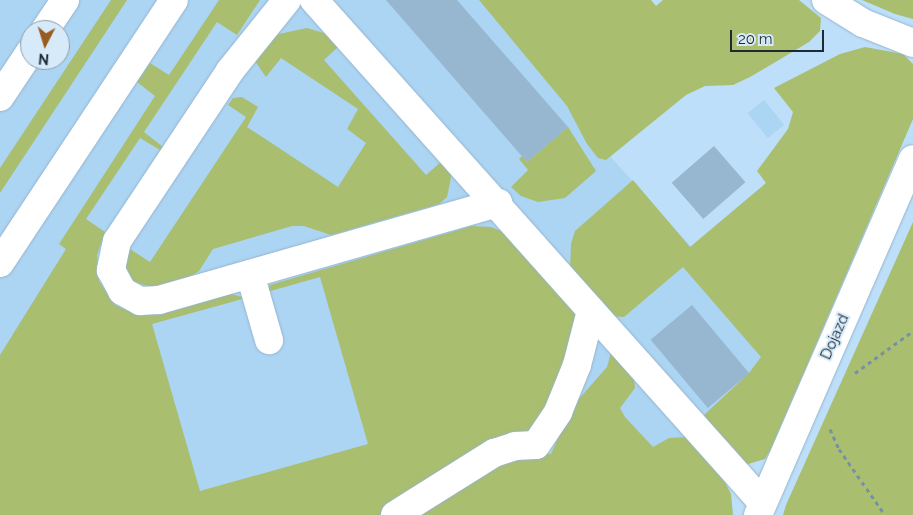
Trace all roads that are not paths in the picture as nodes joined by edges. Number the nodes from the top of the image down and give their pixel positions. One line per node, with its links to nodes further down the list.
1 (65, 0): 6 (street)
2 (174, 0): 12 (street)
3 (287, 0): 13 (street)
4 (826, 0): 7 (street)
5 (326, 4): 11 (street)
6 (52, 20)
7 (913, 43)
8 (20, 67): 9 (street)
9 (0, 97)
10 (913, 159): 16 (street, Dojazd)
11 (498, 203): 13 (street); 14 (street)
12 (0, 263)
13 (250, 274): 15 (street)
14 (591, 311): 16 (street); 17 (street)
15 (269, 340)
16 (760, 508)
17 (395, 515)

